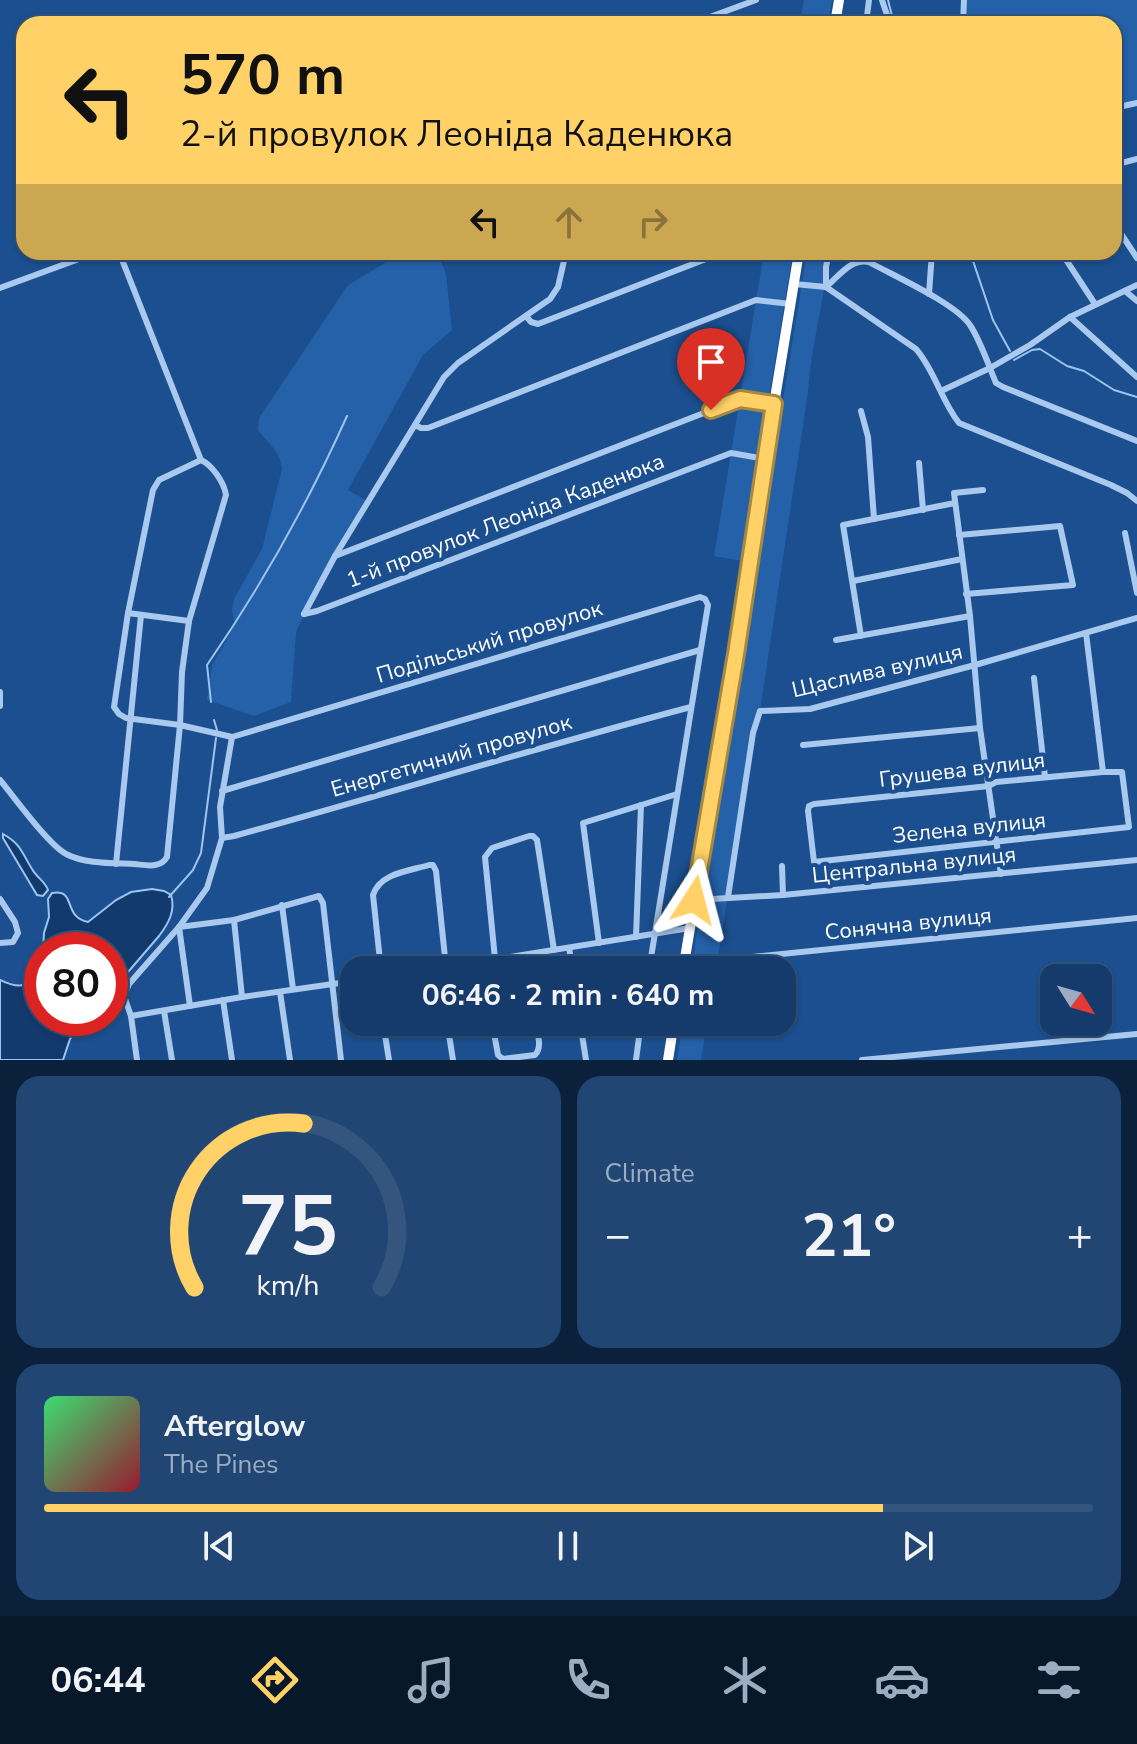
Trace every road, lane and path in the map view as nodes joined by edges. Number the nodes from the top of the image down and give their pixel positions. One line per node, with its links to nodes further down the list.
1 (756, 0): 2 (street)
2 (713, 16)
3 (1122, 235): 4 (street)
4 (1137, 258)
5 (76, 260): 16 (street)
6 (122, 260): 32 (street)
7 (564, 260): 22 (street)
8 (703, 260): 22 (street)
9 (798, 260): 13 (highway)
10 (827, 260): 15 (street)
11 (931, 260): 18 (street)
12 (1066, 260): 21 (street)
13 (794, 284): 15 (street); 20 (highway)
14 (1137, 285): 17 (street)
15 (826, 287): 18 (street); 26 (street)
16 (0, 288)
17 (1125, 291): 19 (street); 21 (street)
18 (929, 294): 24 (street)
19 (1137, 301)
20 (791, 304): 27 (highway); 29 (street)
21 (1095, 304): 23 (street)
22 (526, 316): 29 (street)
23 (1070, 317): 24 (street); 25 (street)
24 (990, 368): 26 (street); 30 (street)
25 (1137, 377)
26 (941, 391): 35 (street)
27 (774, 404): 31 (highway); 41 (street)
28 (861, 411): 38 (street)
29 (415, 425): 41 (street)
30 (1137, 441)
31 (765, 459): 41 (street, 1-й провулок Леоніда Каденюка); 82 (highway)
32 (201, 460): 46 (street); 50 (street)
33 (919, 463): 37 (street)
34 (983, 490): 36 (street)
35 (1137, 501)
36 (955, 503): 37 (street); 40 (street)
37 (923, 510): 38 (street)
38 (874, 519): 43 (street)
39 (1125, 533): 44 (street)
40 (959, 535): 42 (street); 45 (street)
41 (335, 556)
42 (962, 559): 43 (street); 45 (street)
43 (853, 581): 52 (street)
44 (1137, 593)
45 (966, 594): 48 (street)
46 (128, 613): 47 (street); 60 (street)
47 (141, 615): 50 (street); 60 (street)
48 (970, 616): 52 (street); 55 (street)
49 (1137, 618): 51 (street, Щаслива вулиця)
50 (189, 621): 61 (street)
51 (1086, 633): 55 (street, Щаслива вулиця); 65 (street)
52 (861, 636): 53 (street)
53 (836, 640)
54 (700, 650): 59 (street, Подільський провулок); 63 (street, Подільський провулок); 69 (street)
55 (975, 665): 62 (street); 80 (street, Щаслива вулиця)
56 (1034, 678): 66 (street)
57 (0, 692): 58 (street)
58 (0, 706)
59 (691, 707): 70 (street, Подільський провулок); 72 (street, Енергетичний провулок)
60 (131, 719): 61 (street); 76 (street)
61 (180, 725): 63 (street); 76 (street)
62 (980, 728): 64 (street); 68 (street)
63 (232, 737): 69 (street)
64 (803, 745)
65 (1103, 772): 66 (street, Грушева вулиця); 73 (street, Зелена вулиця)
66 (1045, 777): 68 (street, Грушева вулиця)
67 (0, 780): 76 (street)
68 (989, 786): 73 (street); 75 (street, Грушева вулиця)
69 (222, 791): 72 (street)
70 (677, 794): 71 (street); 88 (street, Подільський провулок)
71 (641, 805): 89 (street); 91 (street)
72 (222, 838): 86 (street)
73 (996, 842): 75 (street, Зелена вулиця); 78 (street)
74 (1137, 860): 78 (street, Центральна вулиця)
75 (814, 862)
76 (116, 864)
77 (782, 866): 79 (street)
78 (1001, 874): 79 (street, Центральна вулиця)
79 (783, 895): 80 (street, Центральна вулиця)
80 (728, 897): 82 (street, Центральна вулиця)
81 (0, 899): 90 (street)
82 (694, 900): 87 (highway)
83 (282, 905): 85 (street); 104 (street); 105 (street)
84 (1137, 918): 102 (street, Сонячна вулиця)
85 (234, 920): 86 (street); 107 (street)
86 (179, 927): 109 (street); 111 (street)
87 (690, 928): 88 (street); 101 (highway)
88 (655, 934): 89 (street); 100 (street, Подільський провулок)
89 (636, 937): 91 (street)
90 (0, 943)
91 (599, 943): 92 (street)
92 (569, 948): 93 (street); 99 (street)
93 (554, 950): 94 (street); 97 (street)
94 (523, 955): 98 (street)
95 (380, 956): 96 (street)
96 (445, 956)
97 (495, 956)
98 (516, 956)
99 (570, 956)
100 (651, 956)
101 (685, 956)
102 (785, 956)
103 (340, 982): 104 (street)
104 (331, 983): 105 (street); 125 (street)
105 (293, 989): 106 (street)
106 (280, 992): 107 (street); 124 (street)
107 (242, 997): 108 (street)
108 (223, 1000): 109 (street); 123 (street)
109 (190, 1006): 110 (street)
110 (164, 1011): 111 (street); 122 (street)
111 (131, 1016): 120 (street)
112 (1137, 1034): 131 (street)
113 (385, 1036): 126 (street)
114 (449, 1036): 127 (street)
115 (495, 1036): 116 (street)
116 (537, 1036)
117 (582, 1036): 128 (street)
118 (639, 1036): 129 (street)
119 (672, 1036): 130 (highway)
120 (136, 1056): 121 (street)
121 (129, 1060)
122 (172, 1060)
123 (232, 1060)
124 (290, 1060)
125 (341, 1060)
126 (389, 1060)
127 (453, 1060)
128 (586, 1060)
129 (636, 1060)
130 (668, 1060)
131 (862, 1060)

